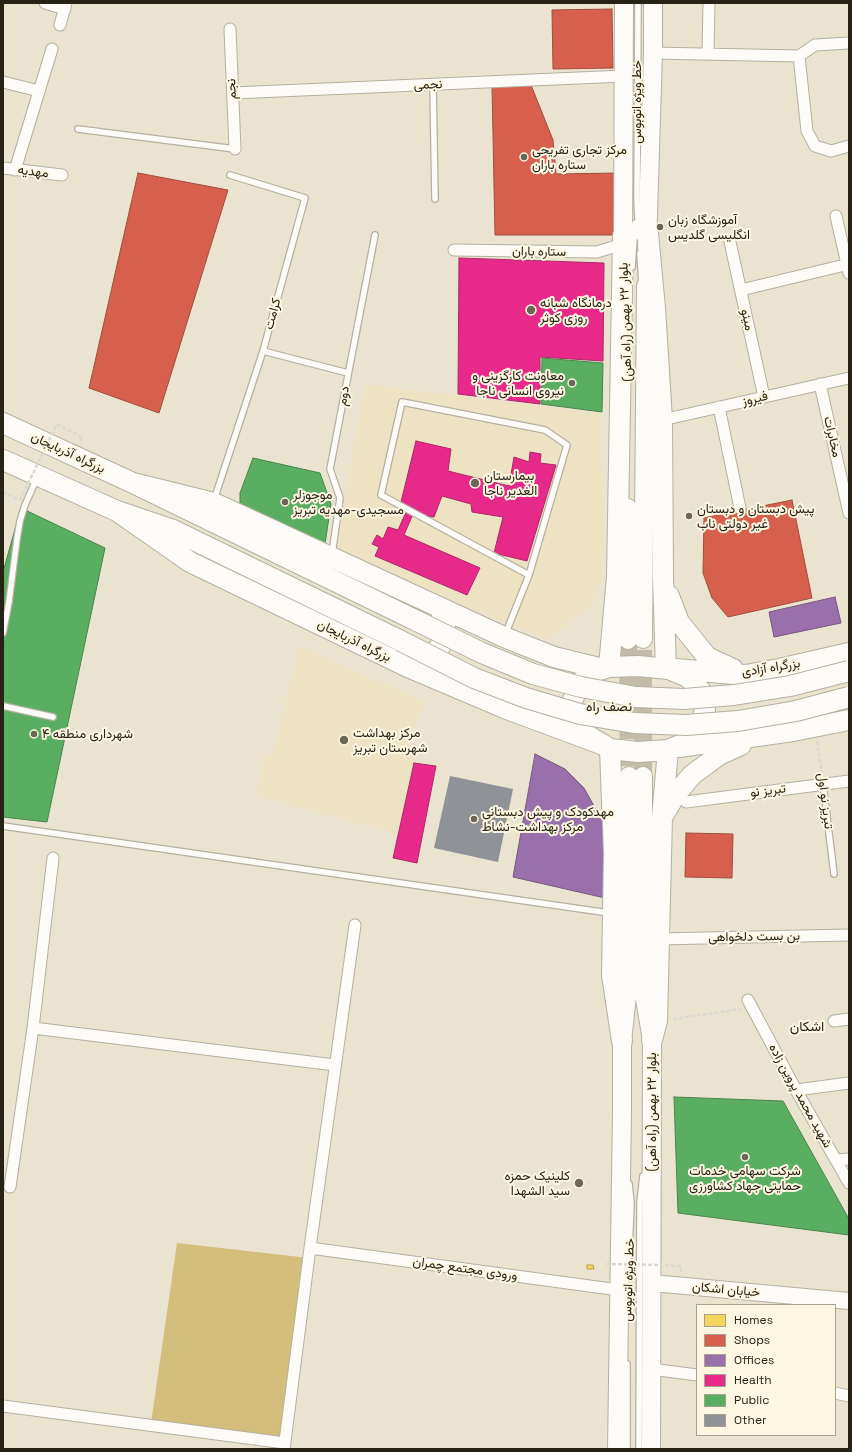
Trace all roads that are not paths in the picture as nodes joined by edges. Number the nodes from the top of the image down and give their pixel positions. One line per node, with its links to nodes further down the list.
1 (45, 3): 6 (street)
2 (624, 3): 14 (main road, بلوار ۲۲ بهمن (راه آهن))
3 (638, 3): 27 (lane, خط ویژه اتوبوس)
4 (653, 3): 11 (main road, بلوار ۲۲ بهمن (راه آهن))
5 (709, 3): 12 (street)
6 (65, 6): 7 (street)
7 (60, 25)
8 (230, 29): 18 (street, نجم)
9 (849, 43): 13 (street)
10 (52, 49): 17 (street)
11 (653, 53): 12 (street); 29 (main road, بلوار ۲۲ بهمن (راه آهن))
12 (708, 54): 13 (street)
13 (799, 56): 20 (street)
14 (624, 76): 16 (street, نجمی); 31 (main road, بلوار ۲۲ بهمن (راه آهن))
15 (3, 82): 17 (street)
16 (433, 84): 18 (street, نجمی); 26 (lane)
17 (39, 91): 23 (street)
18 (232, 93): 21 (street, نجم)
19 (78, 129): 21 (lane)
20 (849, 146)
21 (234, 149)
22 (3, 168): 23 (street, مهدیه)
23 (15, 170): 24 (street, مهدیه)
24 (62, 175)
25 (230, 175): 38 (lane, کرامت)
26 (436, 199)
27 (637, 201): 35 (lane); 37 (lane)
28 (836, 216): 34 (street)
29 (648, 233): 37 (main road, بلوار ۲۲ بهمن (راه آهن)); 44 (highway)
30 (375, 235): 39 (lane, دوم)
31 (623, 240): 33 (street, ستاره باران); 37 (main road, بلوار ۲۲ بهمن (راه آهن)); 61 (highway)
32 (730, 242): 36 (street, مینو)
33 (454, 250)
34 (848, 267): 36 (street)
35 (632, 272)
36 (741, 290): 42 (street, مینو)
37 (645, 327)
38 (263, 351): 39 (lane); 49 (lane, کرامت)
39 (348, 373): 53 (lane, دوم)
40 (849, 378): 41 (street, فیروز)
41 (820, 384): 42 (street, فیروز); 52 (street, مخابرات)
42 (764, 397): 43 (street, فیروز)
43 (719, 407): 44 (street, فیروز); 50 (street)
44 (662, 420): 55 (highway)
45 (3, 423): 48 (highway, بزرگراه آذربایجان)
46 (3, 460): 47 (highway, بزرگراه آذربایجان)
47 (38, 476): 51 (highway, بزرگراه آذربایجان); 57 (lane)
48 (133, 483): 49 (highway, بزرگراه آذربایجان); 63 (highway, بزرگراه آذربایجان, bridge)
49 (214, 503): 53 (highway, بزرگراه آذربایجان)
50 (740, 508)
51 (117, 511): 60 (highway, بزرگراه آذربایجان); 65 (highway, بزرگراه آذربایجان, bridge)
52 (849, 513)
53 (332, 557): 56 (highway, بزرگراه آذربایجان)
54 (529, 575): 54 (lane); 58 (lane)
55 (663, 578): 62 (highway); 64 (highway)
56 (439, 606): 58 (highway, بزرگراه آذربایجان); 60 (highway)
57 (3, 633)
58 (504, 637): 61 (highway, بزرگراه آذربایجان)
59 (849, 653): 64 (highway, بزرگراه آزادی); 67 (highway)
60 (408, 667): 71 (highway, بزرگراه آذربایجان)
61 (606, 668): 62 (highway); 71 (highway)
62 (668, 669): 64 (highway, بزرگراه آزادی); 72 (highway)
63 (849, 671)
64 (746, 675)
65 (849, 697)
66 (3, 706): 68 (lane)
67 (849, 706)
68 (53, 718)
69 (849, 720): 70 (highway)
70 (760, 737): 72 (highway); 76 (highway)
71 (607, 747): 72 (highway); 80 (highway)
72 (669, 749): 76 (highway)
73 (849, 781): 74 (street, تبریز نو)
74 (823, 784): 75 (street, تبریز نو); 79 (lane, تبریز نو اول)
75 (686, 802)
76 (662, 817): 83 (highway)
77 (3, 826): 80 (lane)
78 (54, 858): 87 (street)
79 (834, 874)
80 (613, 913): 89 (highway)
81 (355, 925): 90 (street)
82 (849, 935): 83 (street, بن بست دلخواهی)
83 (658, 939): 88 (highway)
84 (750, 1003): 92 (street, شهید محمد پروین زاده)
85 (849, 1019): 86 (street)
86 (834, 1021)
87 (33, 1028): 90 (street); 102 (street)
88 (652, 1040): 89 (main road, بلوار ۲۲ بهمن (راه آهن)); 94 (main road, بلوار ۲۲ بهمن (راه آهن))
89 (622, 1041): 93 (main road, بلوار ۲۲ بهمن (راه آهن))
90 (335, 1065): 103 (street)
91 (849, 1083): 92 (street)
92 (796, 1090): 96 (street, شهید محمد پروین زاده)
93 (622, 1112): 97 (lane); 105 (main road, بلوار ۲۲ بهمن (راه آهن))
94 (652, 1112): 98 (lane); 104 (main road, بلوار ۲۲ بهمن (راه آهن))
95 (849, 1159): 96 (street)
96 (836, 1160): 101 (street, شهید محمد پروین زاده)
97 (627, 1165)
98 (645, 1165)
99 (644, 1172): 116 (lane, خط ویژه اتوبوس)
100 (629, 1180): 105 (lane, خط ویژه اتوبوس)
101 (849, 1183)
102 (10, 1187)
103 (310, 1248): 105 (street, ورودی مجتمع چمران); 113 (street)
104 (652, 1283): 106 (main road, خیابان اشکان); 108 (main road, بلوار ۲۲ بهمن (راه آهن))
105 (624, 1288): 114 (main road, بلوار ۲۲ بهمن (راه آهن))
106 (849, 1301)
107 (627, 1360): 115 (lane)
108 (651, 1368): 109 (street); 117 (main road, بلوار ۲۲ بهمن (راه آهن))
109 (696, 1375)
110 (836, 1393): 111 (street)
111 (849, 1396)
112 (3, 1406): 113 (street)
113 (284, 1446)
114 (617, 1449)
115 (627, 1449)
116 (639, 1449)
117 (650, 1449)

